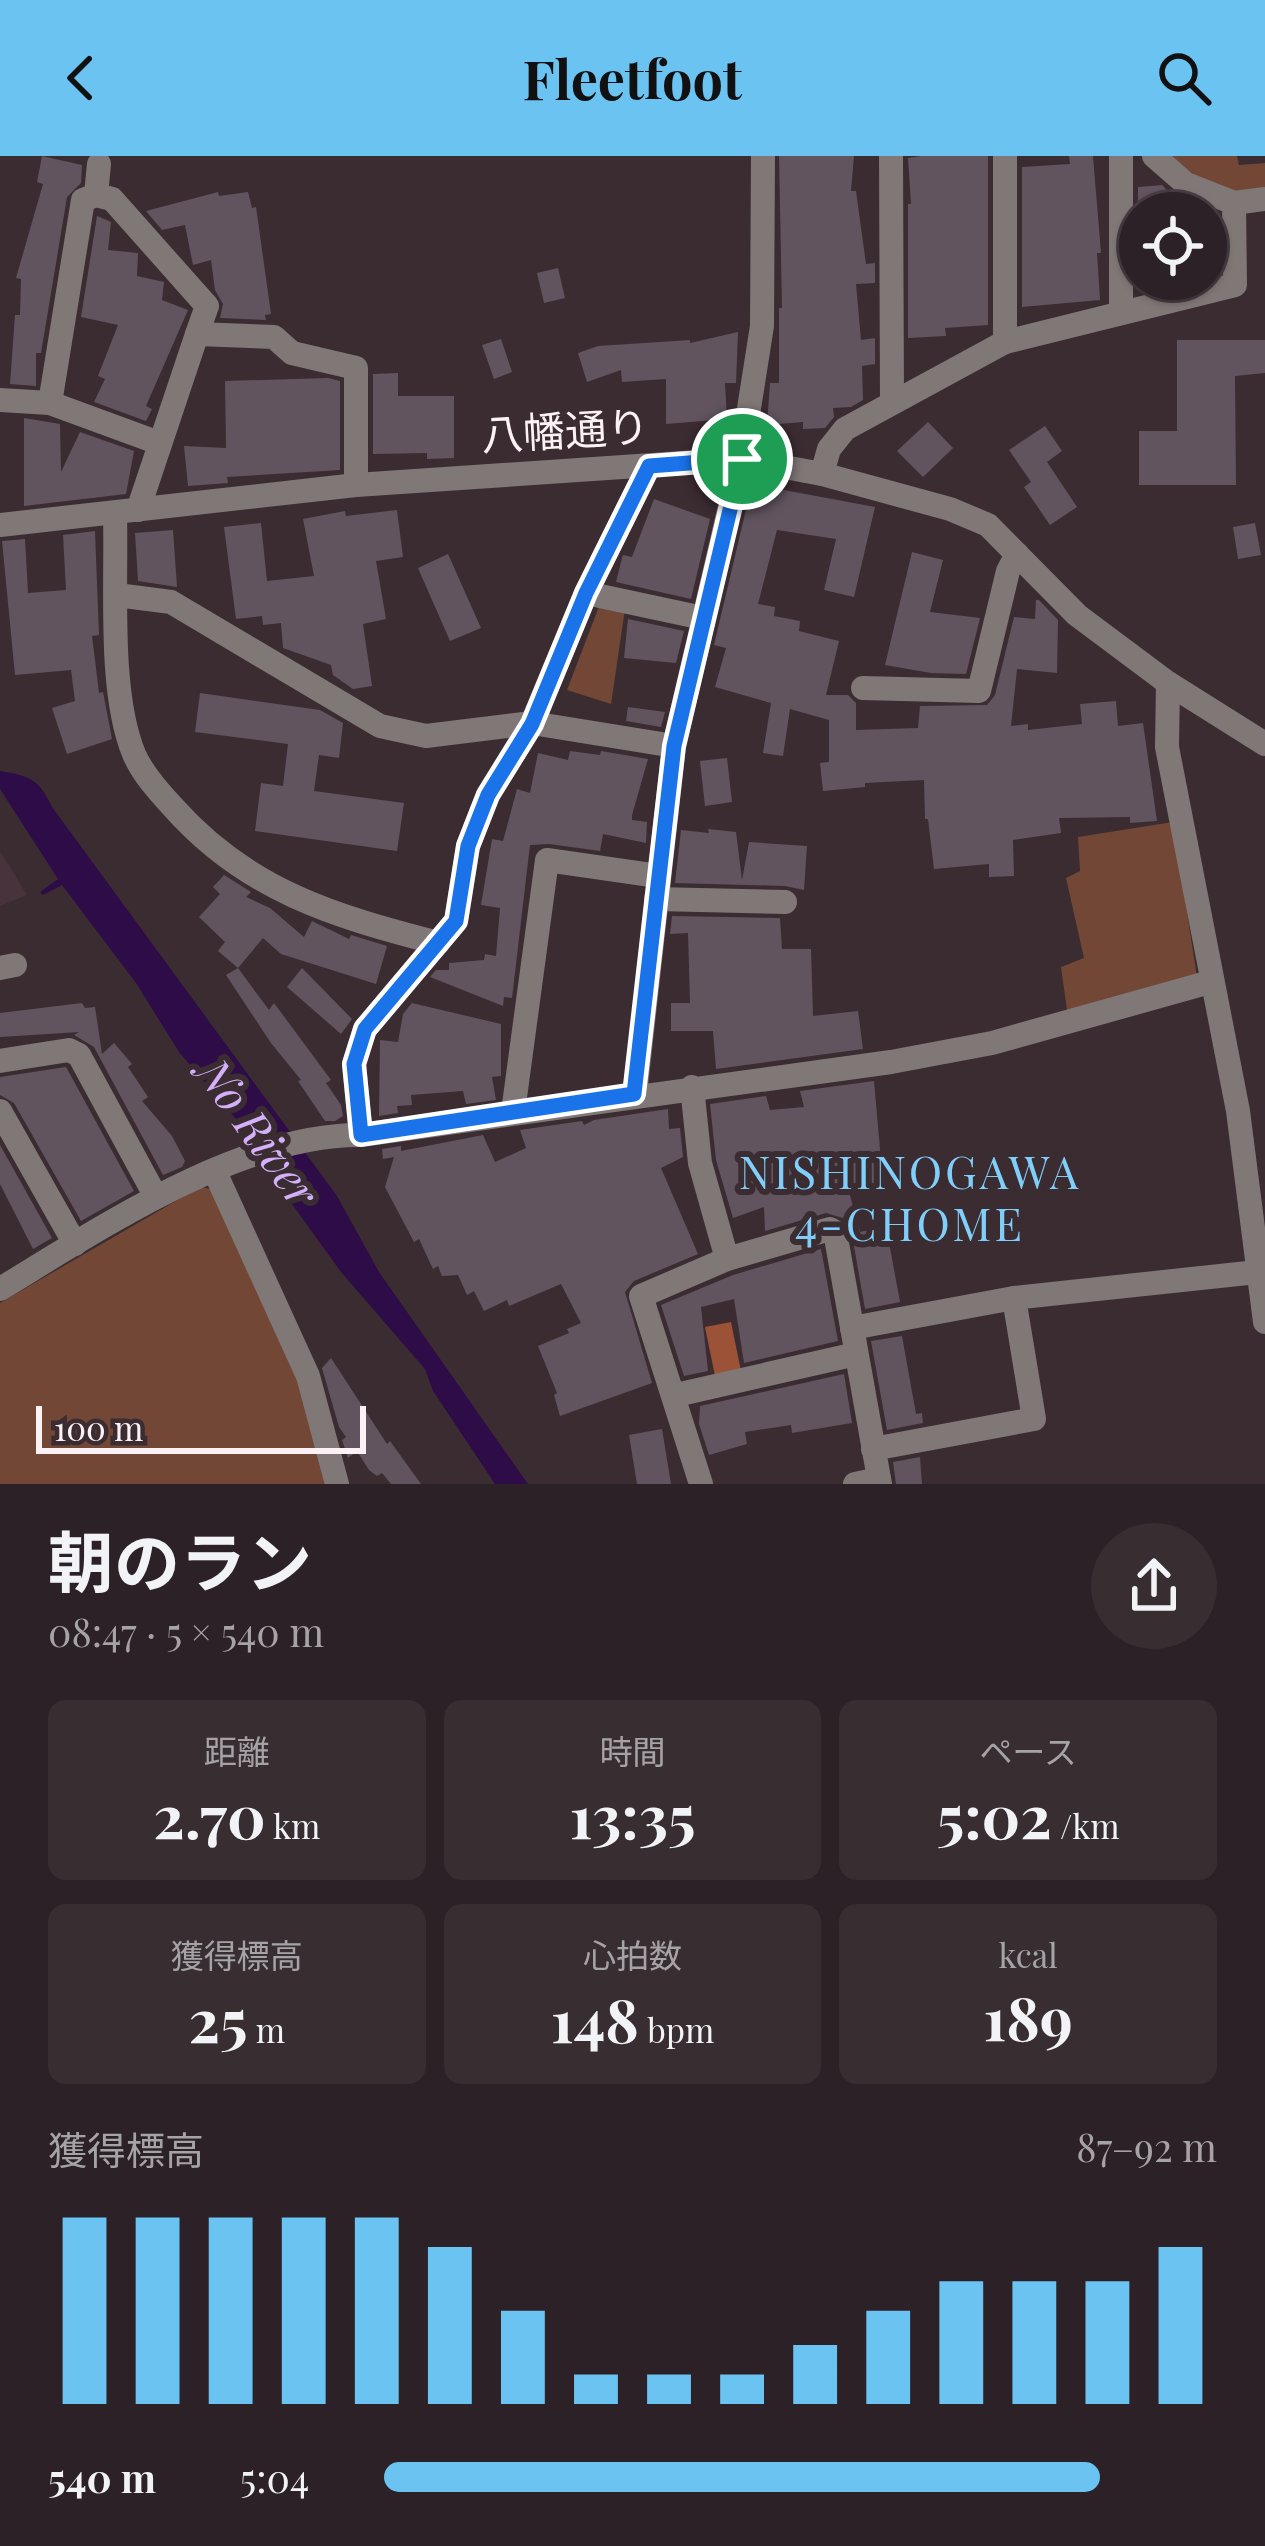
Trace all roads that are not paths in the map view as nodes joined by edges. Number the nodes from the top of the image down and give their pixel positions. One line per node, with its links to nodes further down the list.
1 (763, 156): 17 (street)
2 (891, 156): 14 (street)
3 (1005, 156): 12 (street)
4 (1121, 156): 10 (street)
5 (1154, 156): 9 (street)
6 (99, 164): 7 (street)
7 (95, 195): 11 (street); 15 (street)
8 (1265, 199): 9 (street)
9 (1234, 203): 10 (street)
10 (1121, 311): 12 (street)
11 (197, 334): 16 (street); 20 (street)
12 (1005, 342): 14 (street)
13 (0, 400): 15 (street)
14 (892, 400): 19 (street)
15 (50, 403): 16 (street)
16 (159, 443): 21 (street)
17 (742, 459): 18 (street, 八幡通り); 19 (street, 八幡通り); 26 (street)
18 (649, 466): 20 (street, 八幡通り); 24 (street)
19 (822, 474): 23 (street, 八幡通り)
20 (356, 485): 21 (street, 八幡通り)
21 (127, 512): 22 (street, 八幡通り); 25 (street)
22 (0, 525)
23 (1017, 554): 27 (street, 八幡通り); 28 (street)
24 (586, 593): 26 (street); 29 (street)
25 (117, 595): 29 (street); 34 (street)
26 (703, 618): 31 (street)
27 (1168, 683): 30 (street, 八幡通り); 35 (street)
28 (863, 688)
29 (532, 724): 31 (street); 34 (street)
30 (1265, 744)
31 (674, 746): 32 (street)
32 (657, 887): 33 (street); 38 (street); 40 (street)
33 (785, 902)
34 (438, 943): 41 (street)
35 (1210, 982): 37 (street); 46 (street)
36 (0, 1061): 43 (street)
37 (692, 1087): 38 (street); 45 (street)
38 (634, 1094): 40 (street)
39 (0, 1111): 44 (street)
40 (513, 1112): 41 (street)
41 (361, 1135): 42 (street)
42 (223, 1168): 43 (street); 54 (street)
43 (156, 1197): 44 (street)
44 (75, 1244): 47 (street)
45 (727, 1259): 50 (street); 51 (street)
46 (1257, 1272): 48 (street); 49 (street)
47 (0, 1288)
48 (1014, 1298): 50 (street); 52 (street)
49 (1265, 1322)
50 (854, 1341): 51 (street); 52 (street)
51 (676, 1395): 55 (street)
52 (873, 1449): 53 (street)
53 (871, 1482)
54 (337, 1484)
55 (701, 1484)

